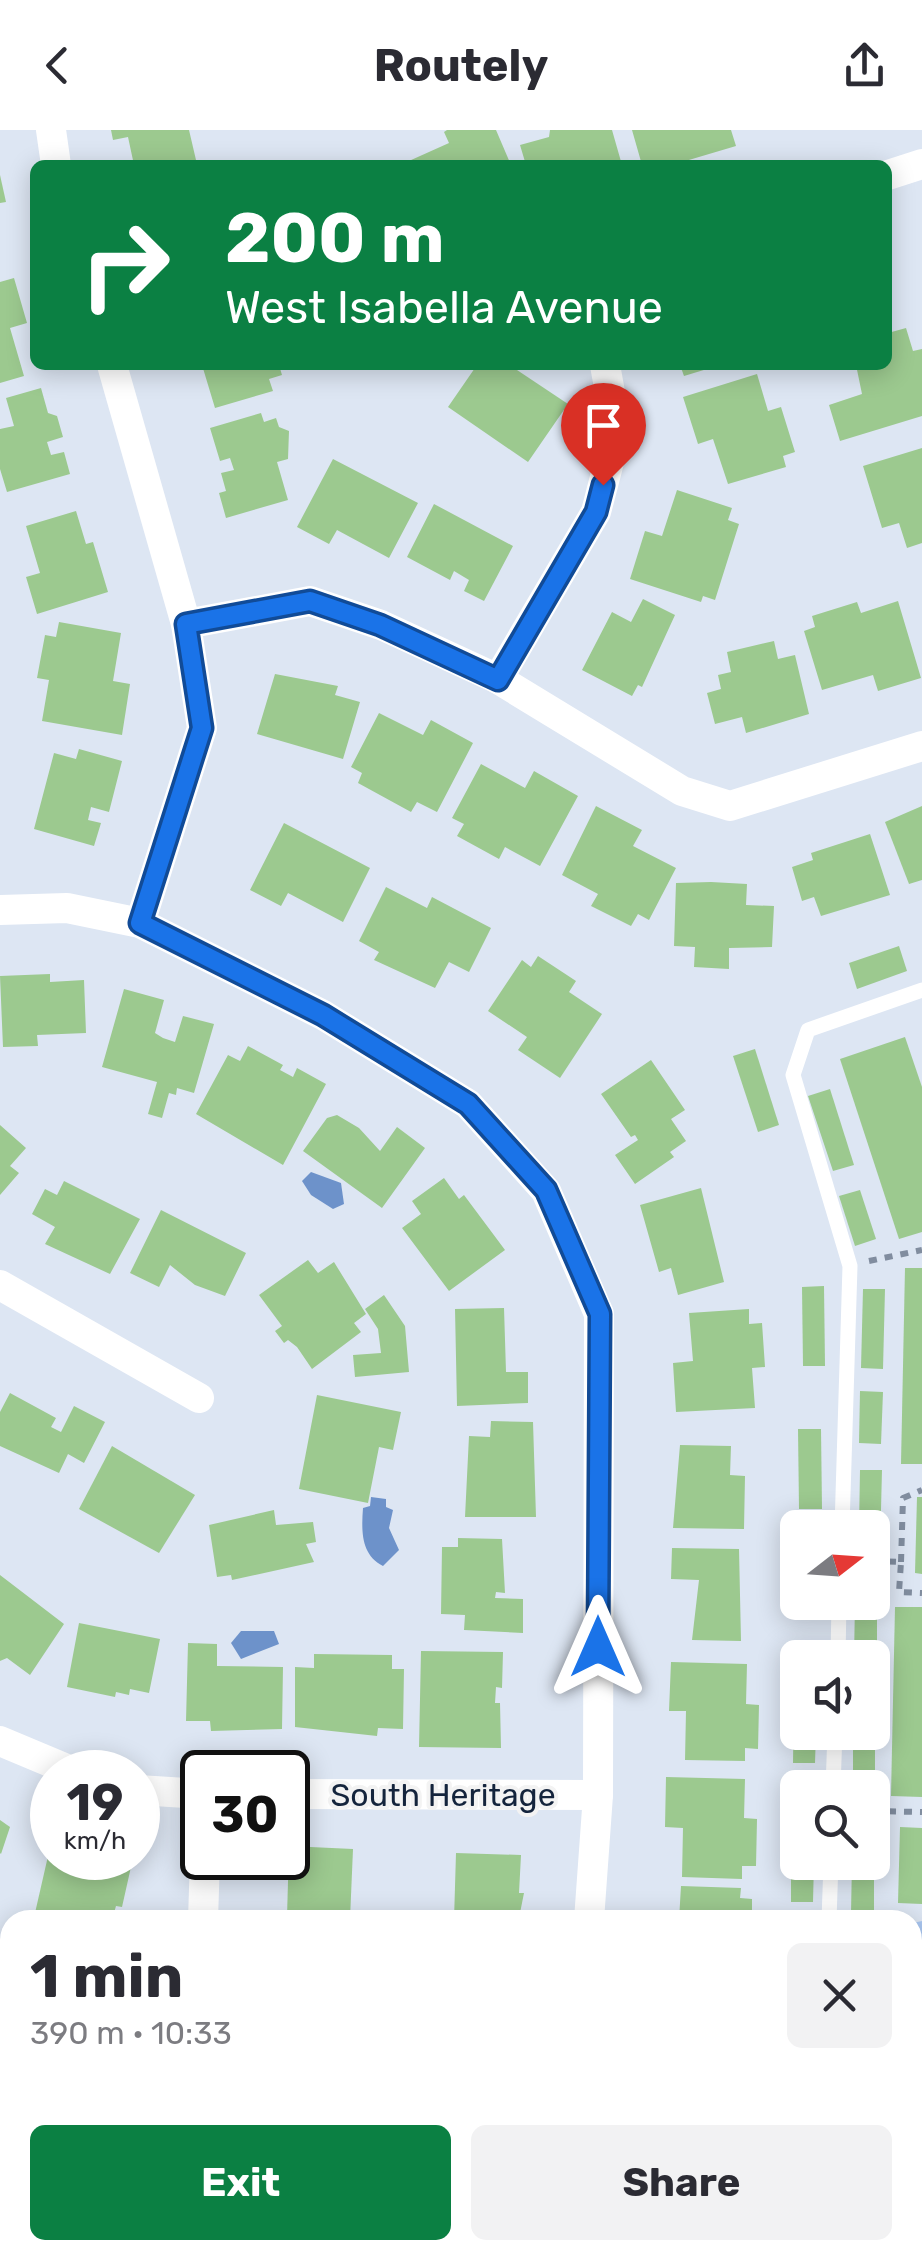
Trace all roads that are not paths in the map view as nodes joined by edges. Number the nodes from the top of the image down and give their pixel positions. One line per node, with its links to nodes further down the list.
1 (51, 130): 2 (street)
2 (55, 160)
3 (922, 164): 4 (street)
4 (892, 174)
5 (113, 370): 7 (street)
6 (607, 370): 8 (street)
7 (186, 624): 8 (street); 11 (street)
8 (498, 680): 9 (street)
9 (922, 746)
10 (0, 910): 11 (street)
11 (140, 923): 19 (street)
12 (922, 990): 15 (lane)
13 (0, 1285): 14 (street)
14 (199, 1398)
15 (843, 1510)
16 (0, 1740): 17 (street)
17 (30, 1753)
18 (310, 1794): 19 (street, South Heritage)
19 (598, 1795): 23 (street)
20 (204, 1880): 22 (street)
21 (831, 1880): 24 (lane)
22 (203, 1910)
23 (591, 1910)
24 (830, 1910)

